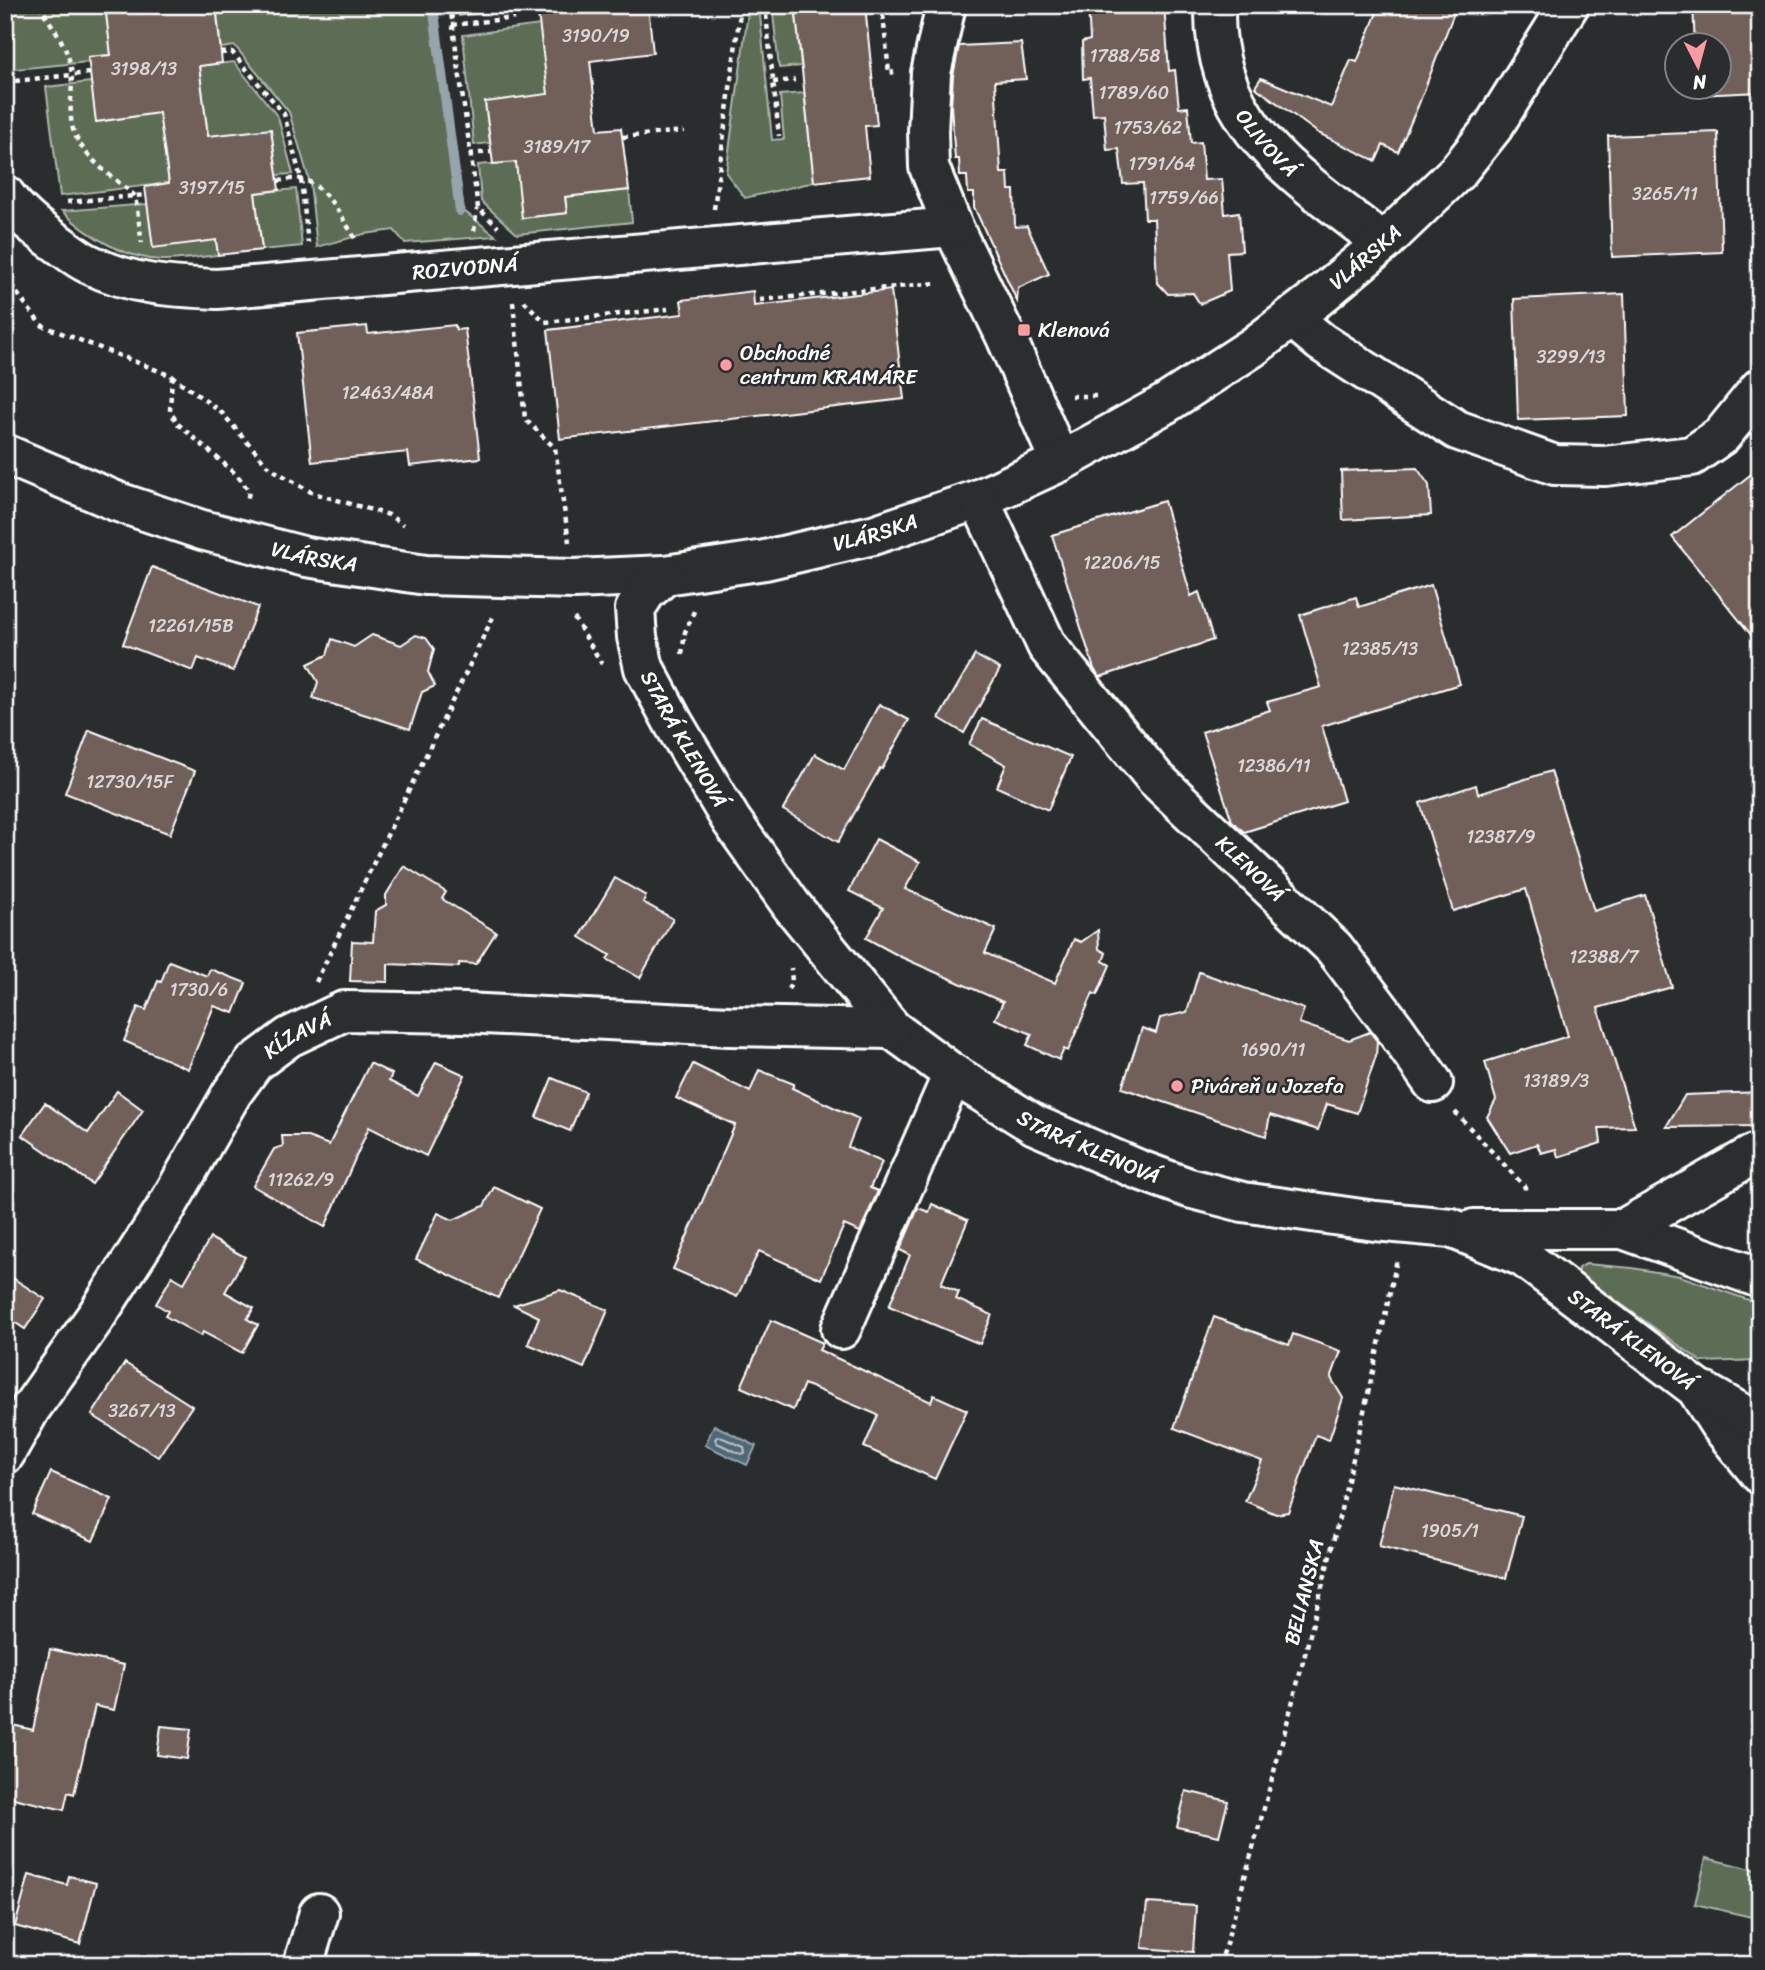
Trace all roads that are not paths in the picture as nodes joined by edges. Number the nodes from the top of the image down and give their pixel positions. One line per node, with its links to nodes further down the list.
1 (946, 5): 5 (street)
2 (1215, 5): 6 (street, OLIVOVÁ)
3 (1569, 5): 6 (street, VLÁRSKA)
4 (5, 195): 5 (street, ROZVODNÁ)
5 (953, 227): 10 (street)
6 (1383, 243): 7 (street, VLÁRSKA)
7 (1291, 317): 8 (street); 10 (street, VLÁRSKA)
8 (1760, 388)
9 (5, 454): 12 (street, VLÁRSKA)
10 (1060, 462): 11 (street, VLÁRSKA)
11 (979, 499): 12 (street, VLÁRSKA); 15 (street, KLENOVÁ)
12 (665, 575): 13 (street, STARÁ KLENOVÁ)
13 (892, 1029): 14 (street, STARÁ KLENOVÁ); 23 (street, KĹZAVÁ)
14 (953, 1074): 17 (street, STARÁ KLENOVÁ); 20 (street)
15 (1433, 1083)
16 (1760, 1153): 18 (street)
17 (1451, 1228): 18 (street); 21 (street, STARÁ KLENOVÁ)
18 (1623, 1229): 19 (street)
19 (1760, 1278)
20 (841, 1329)
21 (1696, 1388): 22 (street); 24 (street, STARÁ KLENOVÁ)
22 (1760, 1424)
23 (5, 1454)
24 (1760, 1474)
25 (319, 1913): 26 (street)
26 (303, 1965)

